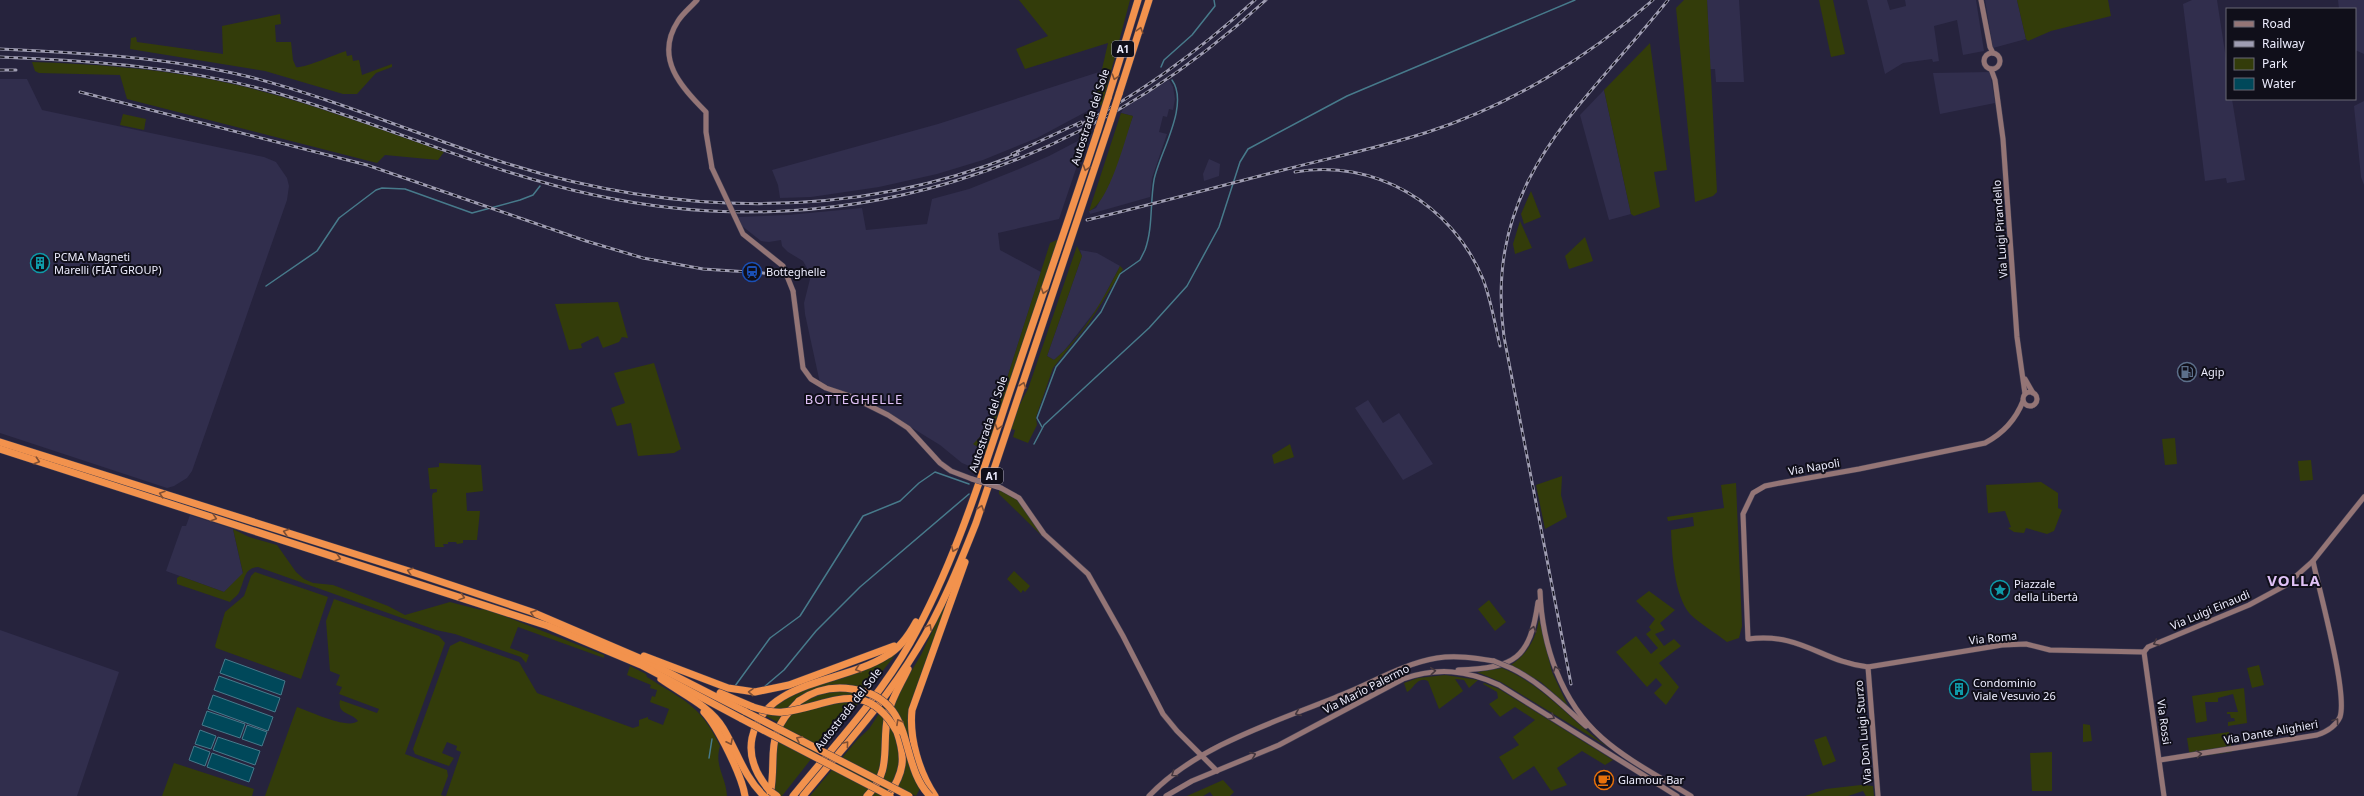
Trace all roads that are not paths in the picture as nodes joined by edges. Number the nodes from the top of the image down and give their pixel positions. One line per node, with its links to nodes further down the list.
1 (697, 0): 31 (street, bridge)
2 (1138, 0): 20 (highway, Autostrada del Sole / A1, one-way to 20, bridge)
3 (1149, 0): 18 (highway, Autostrada del Sole / A1, one-way to 3, bridge)
4 (1981, 0): 5 (street)
5 (1990, 46): 6 (street); 7 (street)
6 (1993, 53): 7 (street); 8 (street)
7 (1987, 55): 8 (street)
8 (1994, 68): 9 (street, Via Luigi Pirandello)
9 (2023, 376): 10 (street, Via Luigi Pirandello); 11 (street, Via Luigi Pirandello)
10 (2033, 393): 11 (street); 13 (street)
11 (2025, 394): 12 (street)
12 (2023, 401): 13 (street); 14 (street, Via Napoli)
13 (2030, 406): 14 (street, Via Napoli)
14 (2016, 416): 26 (street, Via Napoli)
15 (0, 442): 21 (highway, one-way to 15)
16 (0, 449): 25 (highway, one-way to 25)
17 (2364, 497): 19 (street, Via Luigi Einaudi)
18 (976, 523): 23 (highway, Autostrada del Sole / A1, one-way to 18); 44 (highway, A1)
19 (2313, 561): 24 (street, Via Luigi Einaudi, one-way to 24); 32 (street, Via Dante Alighieri, one-way to 19)
20 (946, 570): 22 (highway); 38 (highway, Autostrada del Sole / A1)
21 (599, 640): 22 (highway, one-way to 21); 28 (highway)
22 (902, 641): 37 (highway, one-way to 37, bridge)
23 (917, 649): 39 (highway, Autostrada del Sole / A1, one-way to 23); 40 (highway)
24 (2144, 652): 26 (street, Via Roma); 32 (street, Via Rossi)
25 (641, 665): 29 (highway); 41 (highway, bridge)
26 (1868, 667): 49 (street, Via Don Luigi Sturzo)
27 (1446, 670): 30 (street); 33 (street, Via Mario Palermo, one-way to 27); 47 (street, Via Mario Palermo, one-way to 47)
28 (690, 682): 41 (highway, bridge); 42 (highway, one-way to 28, bridge)
29 (695, 703): 34 (highway); 35 (highway, one-way to 35)
30 (1602, 739): 31 (street, Via Mario Palermo, one-way to 31, bridge); 48 (street)
31 (1201, 756): 33 (street); 45 (street, Via Mario Palermo, one-way to 45)
32 (2160, 760): 50 (street, Via Rossi)
33 (1217, 771): 46 (street, Via Mario Palermo)
34 (745, 796)
35 (764, 796)
36 (770, 796): 43 (highway, one-way to 36, bridge)
37 (777, 796)
38 (792, 796)
39 (803, 796)
40 (867, 796)
41 (889, 796)
42 (909, 796)
43 (930, 796)
44 (935, 796)
45 (1149, 796)
46 (1166, 796)
47 (1676, 796)
48 (1691, 796)
49 (1878, 796)
50 (2164, 796)

